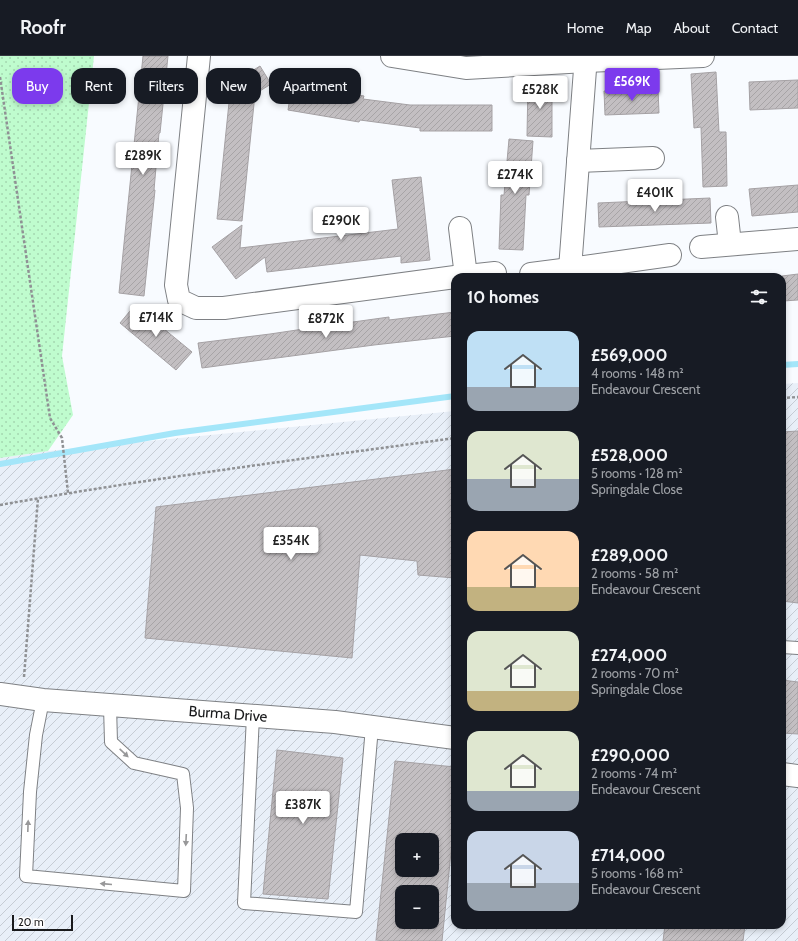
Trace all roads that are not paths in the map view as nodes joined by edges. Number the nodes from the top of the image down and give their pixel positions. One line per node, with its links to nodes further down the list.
1 (199, 56): 16 (street)
2 (392, 56): 4 (street)
3 (703, 56): 4 (street)
4 (586, 58): 6 (street)
5 (654, 158): 6 (street)
6 (578, 161): 13 (street)
7 (727, 217): 10 (street)
8 (460, 228): 14 (street)
9 (798, 239): 10 (street)
10 (730, 244): 11 (street)
11 (701, 247)
12 (670, 255): 13 (street)
13 (570, 269): 15 (street)
14 (460, 273)
15 (539, 273)
16 (451, 278)
17 (786, 647): 18 (lane)
18 (798, 648)
19 (0, 694): 20 (street, Burma Drive)
20 (33, 699): 21 (street, Burma Drive); 21 (lane, one-way to 20)
21 (110, 706): 22 (street, Burma Drive)
22 (253, 716): 23 (street, Burma Drive); 23 (lane)
23 (372, 727): 24 (street, Burma Drive)
24 (451, 737)
25 (786, 774): 26 (street)
26 (798, 776)

